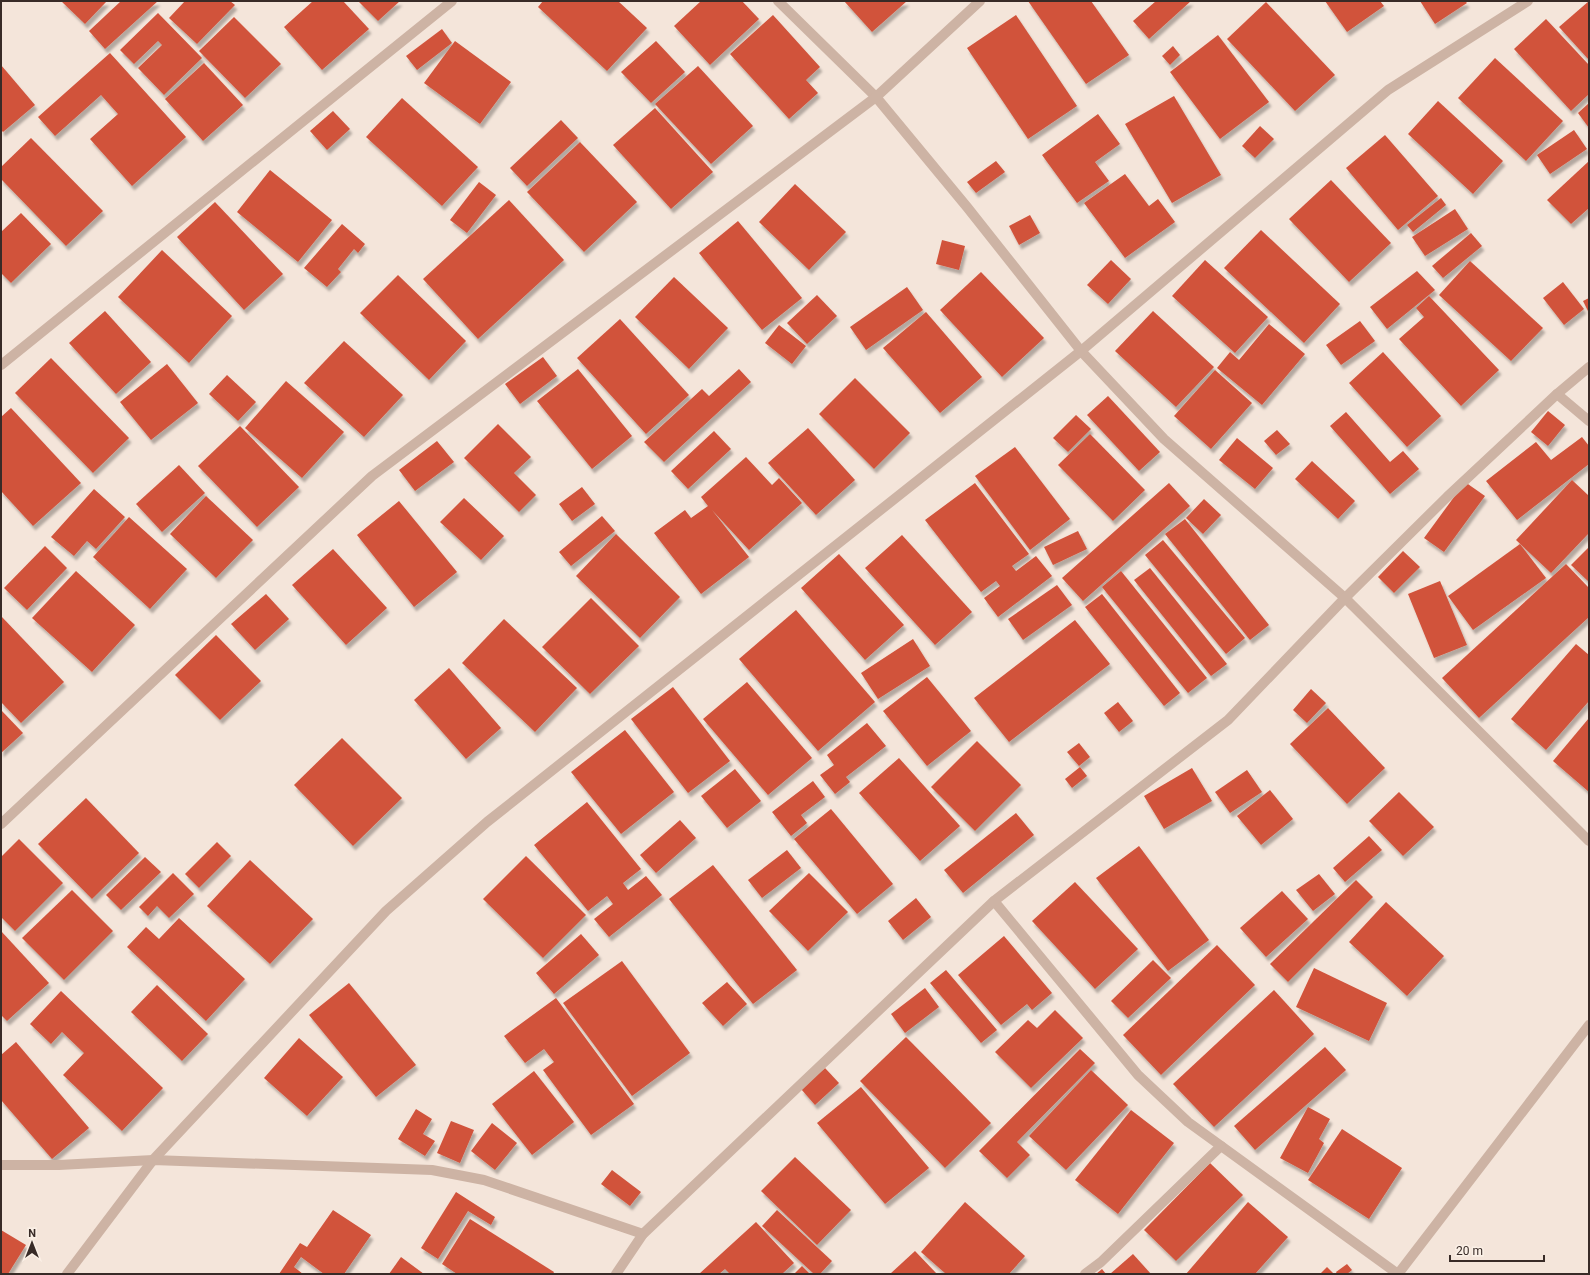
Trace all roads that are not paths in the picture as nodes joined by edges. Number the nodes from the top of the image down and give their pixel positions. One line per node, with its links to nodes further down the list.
1 (452, 1): 7 (street)
2 (778, 1): 5 (street)
3 (980, 1): 5 (street)
4 (1528, 1): 6 (street)
5 (876, 97): 6 (street); 12 (street)
6 (1081, 351): 11 (street); 17 (street)
7 (1, 365)
8 (1589, 368): 9 (street)
9 (1557, 394): 10 (street); 11 (street)
10 (1589, 421)
11 (1344, 598): 13 (street); 14 (street)
12 (1, 824)
13 (1589, 841)
14 (994, 901): 16 (street); 19 (street)
15 (1589, 1025): 16 (street)
16 (1221, 1146): 22 (street)
17 (153, 1160): 18 (street); 19 (street); 20 (street)
18 (1, 1165)
19 (643, 1234): 21 (street)
20 (67, 1274)
21 (616, 1274)
22 (1085, 1274)

